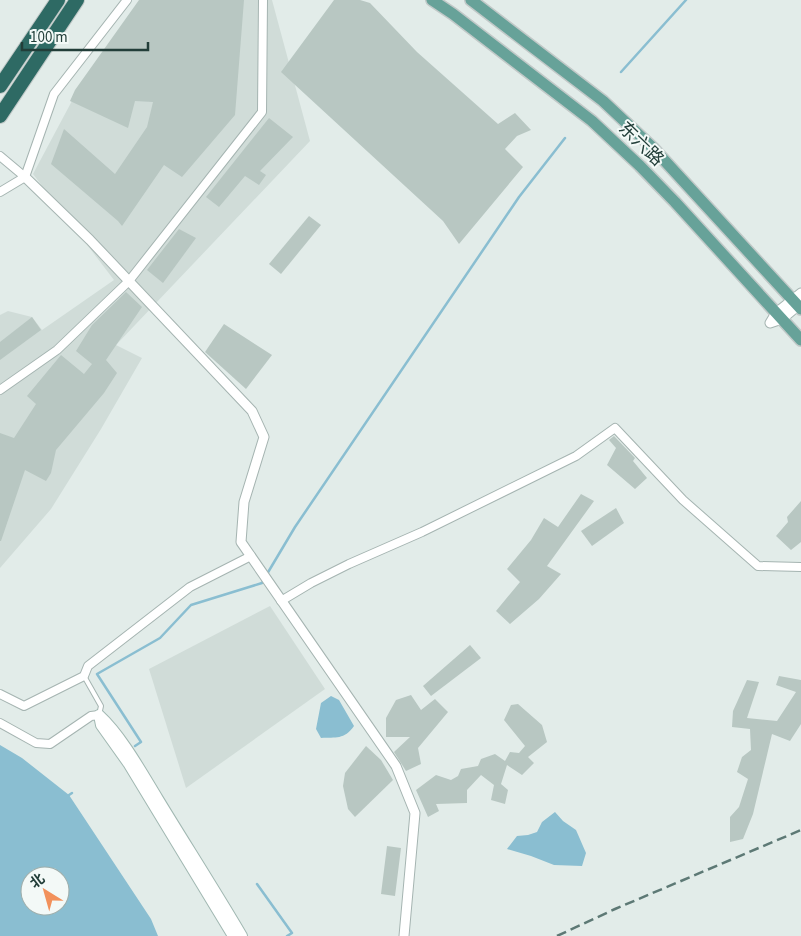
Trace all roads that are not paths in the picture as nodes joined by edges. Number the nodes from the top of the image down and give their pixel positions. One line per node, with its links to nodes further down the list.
1 (58, 0): 7 (highway)
2 (77, 0): 8 (highway)
3 (127, 0): 10 (street)
4 (263, 0): 12 (street)
5 (433, 0): 14 (main road, 东六路)
6 (471, 0): 13 (main road, 东六路)
7 (0, 86)
8 (0, 116)
9 (0, 156): 10 (street)
10 (25, 177): 11 (street); 12 (street)
11 (0, 192)
12 (129, 280): 16 (street); 17 (street)
13 (799, 302): 14 (street)
14 (779, 316): 15 (main road, 东六路)
15 (801, 340)
16 (0, 390)
17 (251, 556): 19 (street); 20 (street)
18 (801, 567): 19 (street)
19 (281, 601): 26 (street)
20 (84, 676): 21 (street); 22 (lane)
21 (0, 694)
22 (99, 716): 23 (street); 24 (main road); 25 (main road)
23 (0, 723)
24 (233, 936)
25 (242, 936)
26 (404, 936)

